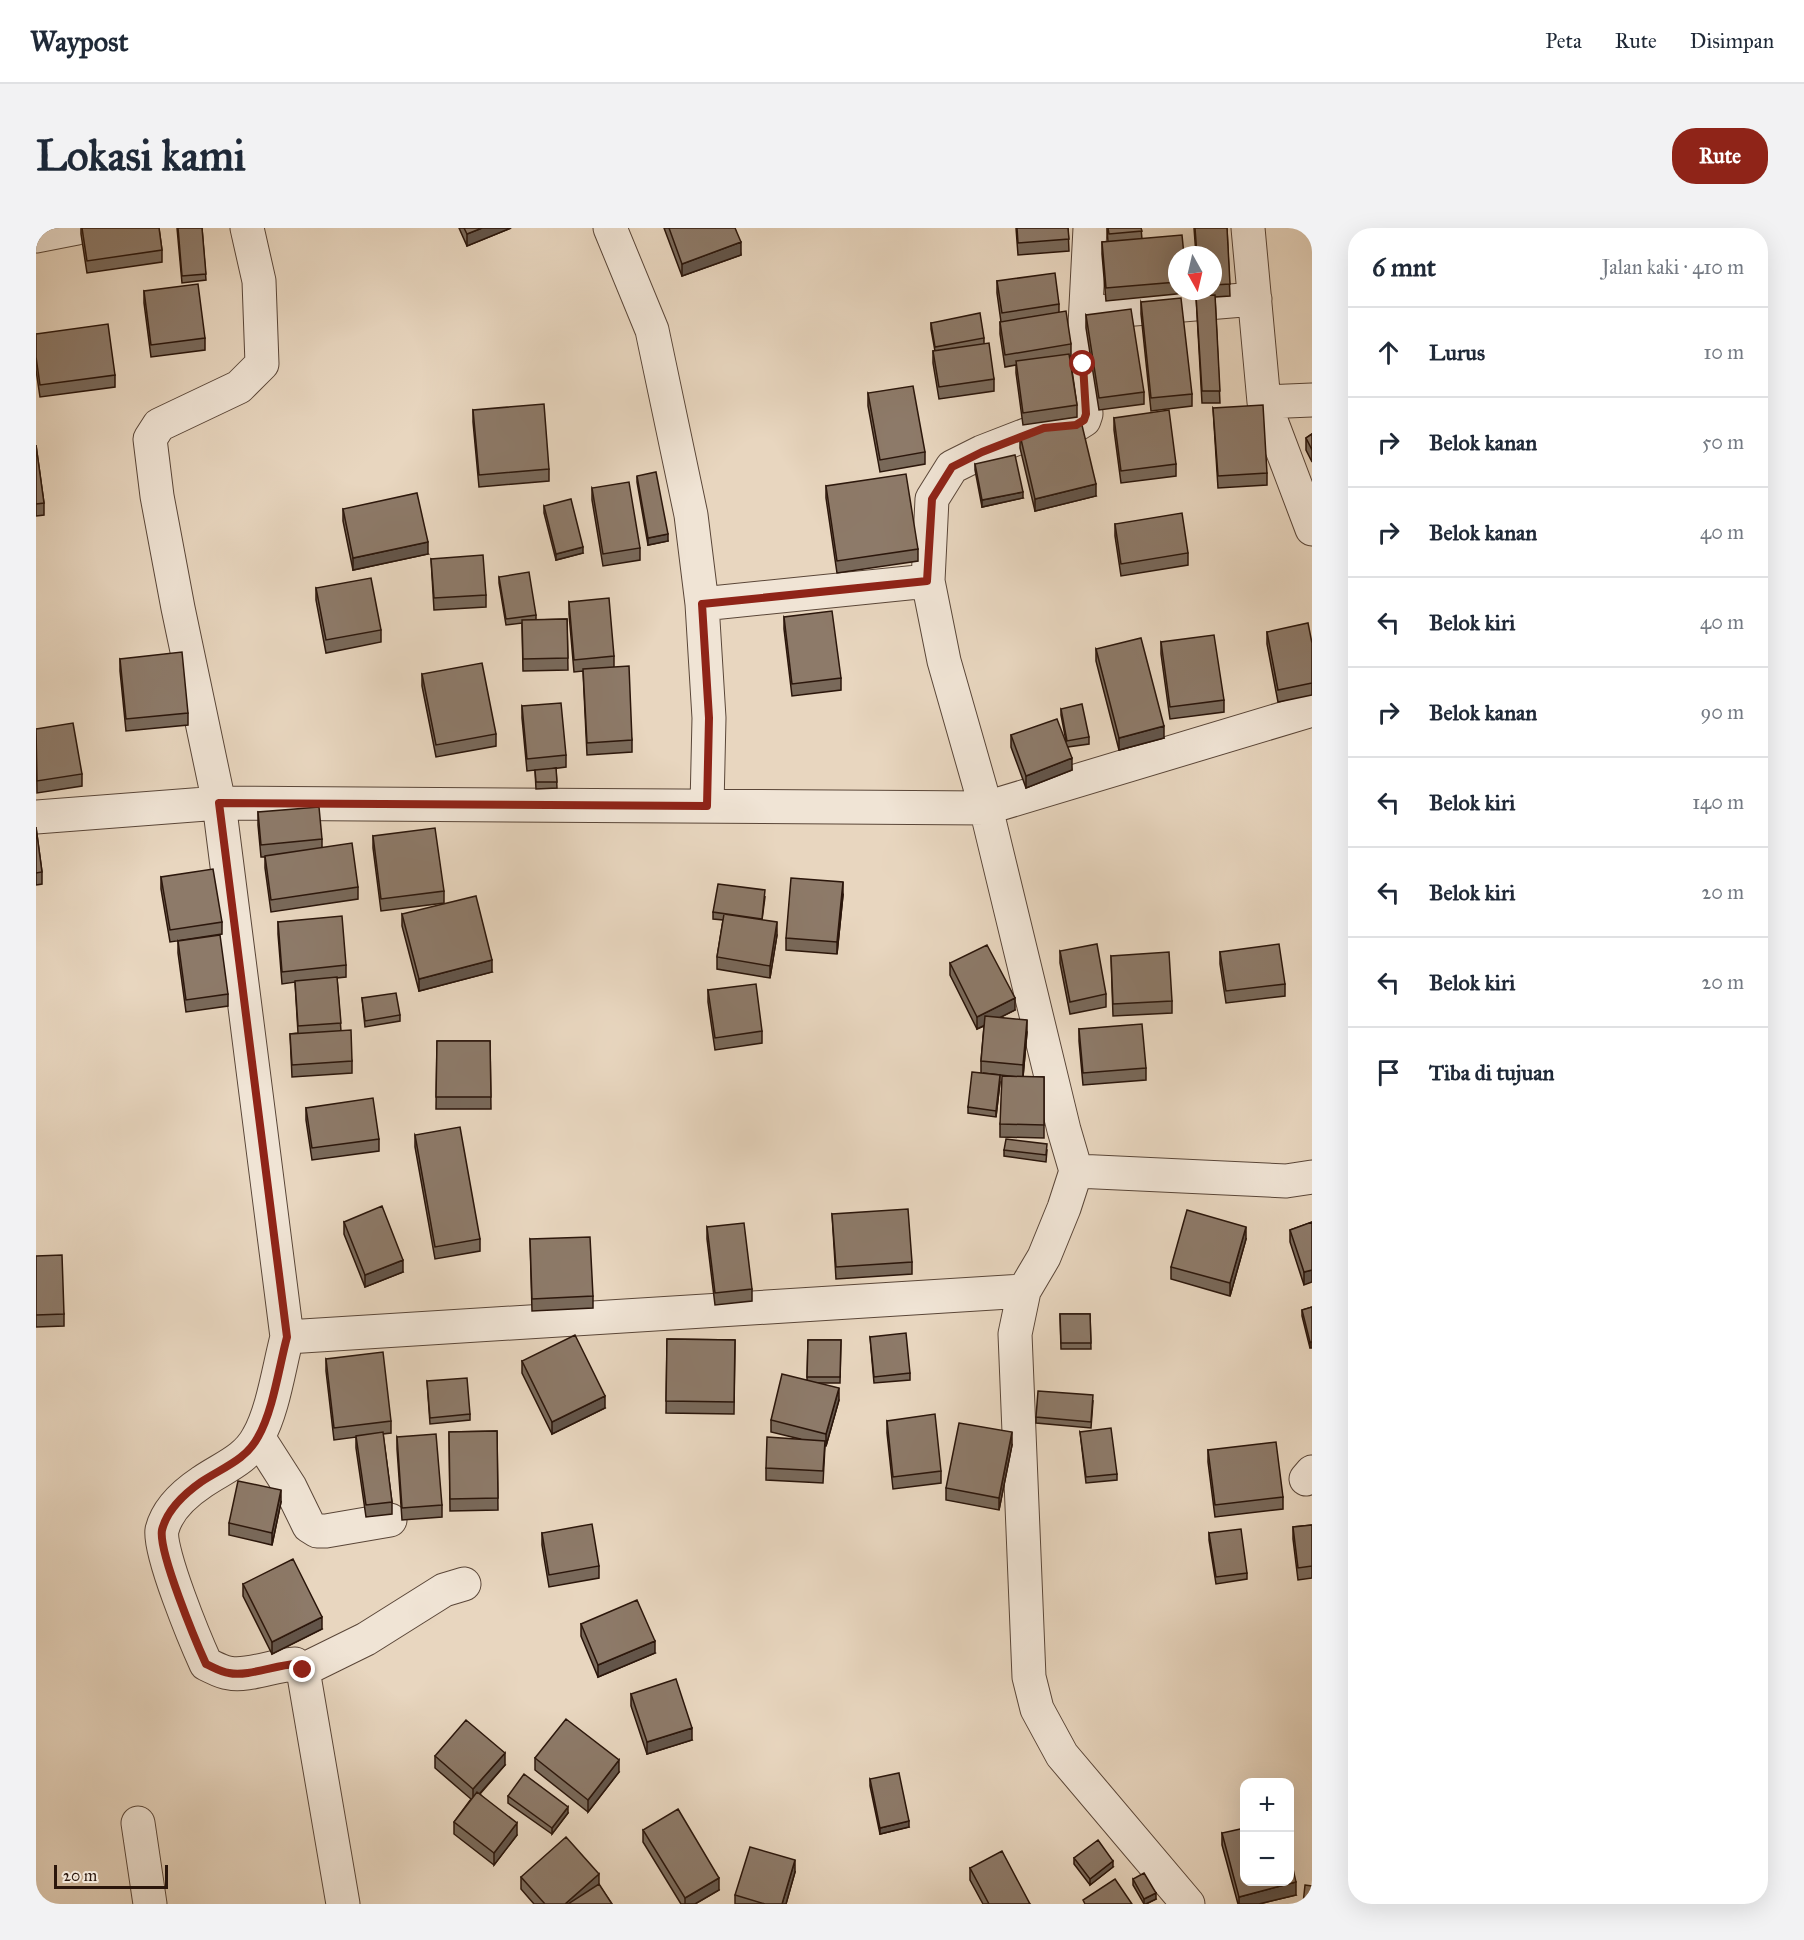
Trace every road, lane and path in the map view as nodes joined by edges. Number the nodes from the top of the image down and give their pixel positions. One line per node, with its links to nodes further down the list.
1 (77, 228): 6 (street)
2 (247, 228): 15 (street)
3 (610, 228): 13 (street)
4 (1090, 228): 8 (street)
5 (1248, 228): 7 (street)
6 (36, 236)
7 (1255, 299): 8 (street); 10 (street)
8 (1086, 313): 12 (street)
9 (1312, 400): 10 (street)
10 (1264, 402): 11 (street)
11 (1312, 529)
12 (927, 581): 13 (street); 17 (street)
13 (702, 604): 16 (street)
14 (1312, 711): 17 (street)
15 (219, 803): 16 (street); 18 (street); 22 (street)
16 (707, 806): 17 (street)
17 (986, 808): 19 (street)
18 (36, 817)
19 (1076, 1171): 20 (street); 21 (street)
20 (1312, 1177)
21 (1024, 1291): 22 (street); 30 (street)
22 (287, 1337): 23 (street)
23 (258, 1437): 24 (street); 26 (street)
24 (390, 1520)
25 (464, 1584): 26 (street)
26 (303, 1670): 29 (street)
27 (138, 1823): 28 (street)
28 (150, 1904)
29 (343, 1904)
30 (1188, 1904)

